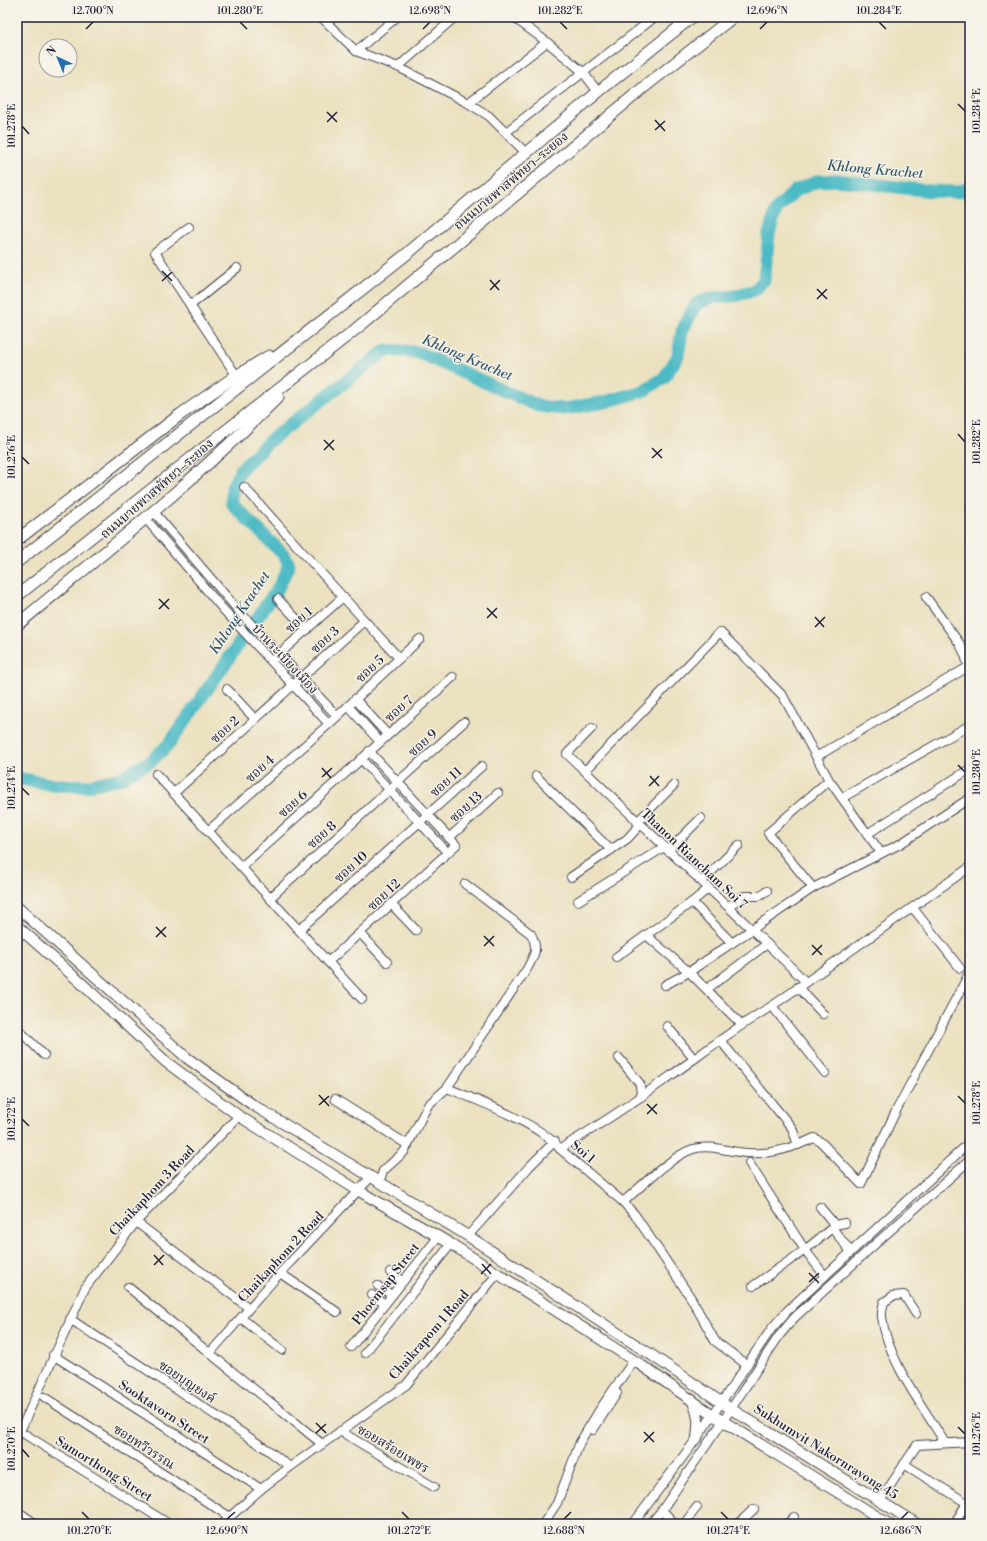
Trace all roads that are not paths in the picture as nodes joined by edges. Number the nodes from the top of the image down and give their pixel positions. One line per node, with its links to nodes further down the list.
1 (397, 17): 9 (street)
2 (455, 17): 10 (street)
3 (513, 17): 8 (street)
4 (655, 17): 11 (street)
5 (692, 17): 12 (highway, ถนนบายพาสพัทยา–ระยอง)
6 (733, 17): 20 (highway, ถนนบายพาสพัทยา–ระยอง)
7 (325, 18): 9 (street)
8 (547, 42): 11 (street); 13 (street)
9 (356, 52): 10 (street)
10 (398, 67): 13 (street)
11 (583, 72): 12 (street); 14 (street)
12 (598, 92): 15 (highway, ถนนบายพาสพัทยา–ระยอง)
13 (468, 103): 14 (street)
14 (506, 132): 15 (street)
15 (526, 153): 19 (highway, ถนนบายพาสพัทยา–ระยอง)
16 (189, 227): 18 (street)
17 (237, 268): 18 (street)
18 (191, 306): 21 (street)
19 (300, 338): 21 (highway, ถนนบายพาสพัทยา–ระยอง); 25 (highway, ถนนบายพาสพัทยา–ระยอง)
20 (308, 367): 23 (highway, ถนนบายพาสพัทยา–ระยอง); 26 (highway, ถนนบายพาสพัทยา–ระยอง)
21 (236, 375): 24 (highway, ถนนบายพาสพัทยา–ระยอง)
22 (244, 487): 27 (street)
23 (150, 515): 30 (street, บ้านระเบียงเมือง); 31 (street, บ้านระเบียงเมือง); 34 (highway, ถนนบายพาสพัทยา–ระยอง)
24 (17, 540)
25 (17, 562)
26 (17, 596)
27 (343, 597): 32 (street); 35 (street, ซอย 1)
28 (926, 597): 41 (street)
29 (278, 599): 35 (street)
30 (230, 601): 31 (street); 33 (street, บ้านระเบียงเมือง)
31 (222, 608): 36 (street, บ้านระเบียงเมือง)
32 (364, 621): 39 (street); 43 (street, ซอย 3)
33 (250, 624): 36 (street); 38 (street, บ้านระเบียงเมือง)
34 (17, 625)
35 (306, 630): 38 (street, ซอย 1)
36 (243, 631): 40 (street, บ้านระเบียงเมือง)
37 (420, 639): 39 (street, ซอย 5)
38 (279, 654): 40 (street, ซอย 1); 43 (street, บ้านระเบียงเมือง)
39 (399, 658): 46 (street, ซอย 5)
40 (271, 661): 44 (street, บ้านระเบียงเมือง)
41 (969, 669): 57 (street)
42 (453, 677): 54 (street, ซอย 7)
43 (301, 678): 44 (street, ซอย 3); 48 (street, บ้านระเบียงเมือง)
44 (293, 685): 49 (street, ซอย 2); 51 (street, บ้านระเบียงเมือง)
45 (227, 689): 49 (street)
46 (355, 699): 47 (street, ซอย 5); 54 (street)
47 (348, 706): 48 (street, ซอย 5); 55 (street)
48 (337, 716): 51 (street, ซอย 4)
49 (255, 719): 68 (street, ซอย 2)
50 (464, 722): 65 (street, ซอย 9)
51 (328, 724): 76 (street, ซอย 4)
52 (970, 725): 70 (street)
53 (592, 728): 61 (street, Thanon Riancham Soi 7)
54 (388, 735): 55 (street, ซอย 7)
55 (380, 742): 56 (street, ซอย 7)
56 (369, 751): 58 (street, ซอย 7); 65 (street)
57 (816, 757): 61 (street); 64 (street)
58 (361, 759): 67 (street); 84 (street, ซอย 6)
59 (482, 766): 72 (street, ซอย 11)
60 (970, 770): 77 (street)
61 (584, 771): 75 (street, Thanon Riancham Soi 7)
62 (156, 774): 68 (street)
63 (536, 776): 81 (street)
64 (829, 780): 70 (street); 90 (street)
65 (397, 783): 67 (street, ซอย 9); 72 (street)
66 (674, 785): 75 (street)
67 (390, 790): 74 (street); 92 (street, ซอย 8)
68 (174, 793): 76 (street)
69 (498, 793): 78 (street, ซอย 13)
70 (842, 798): 77 (street)
71 (970, 798): 83 (street)
72 (427, 815): 74 (street, ซอย 11); 78 (street)
73 (701, 818): 80 (street)
74 (419, 822): 82 (street); 101 (street, ซอย 10)
75 (639, 823): 80 (street, Thanon Riancham Soi 7); 81 (street)
76 (208, 831): 84 (street)
77 (867, 834): 83 (street)
78 (450, 838): 82 (street, ซอย 12)
79 (739, 845): 87 (street)
80 (666, 849): 87 (street, Thanon Riancham Soi 7); 93 (street)
81 (611, 850): 86 (street)
82 (447, 852): 95 (street, ซอย 12)
83 (880, 853): 90 (street)
84 (241, 867): 92 (street)
85 (970, 867): 98 (street)
86 (571, 877)
87 (702, 881): 89 (street, Thanon Riancham Soi 7)
88 (465, 884): 128 (street)
89 (710, 888): 94 (street); 96 (street, Thanon Riancham Soi 7)
90 (813, 888): 100 (street)
91 (767, 891): 96 (street)
92 (270, 898): 101 (street)
93 (578, 902)
94 (692, 902): 104 (street); 105 (street)
95 (391, 904): 102 (street); 103 (street, ซอย 12)
96 (728, 906): 100 (street, Thanon Riancham Soi 7)
97 (17, 907): 141 (main road, Sukhumvit Nakornrayong 45)
98 (913, 908): 110 (street); 113 (street)
99 (17, 926): 131 (main road)
100 (751, 928): 105 (street); 106 (street, Thanon Riancham Soi 7)
101 (299, 930): 108 (street)
102 (416, 930)
103 (360, 933): 108 (street, ซอย 12); 109 (street)
104 (646, 935): 107 (street); 111 (street)
105 (732, 943): 111 (street)
106 (767, 944): 113 (street, Thanon Riancham Soi 7); 116 (street)
107 (616, 956)
108 (328, 962): 117 (street)
109 (387, 962)
110 (960, 968)
111 (689, 972): 114 (street); 116 (street)
112 (970, 972): 135 (street)
113 (805, 982): 115 (street)
114 (665, 985)
115 (798, 987): 118 (street); 119 (street)
116 (707, 989): 120 (street)
117 (362, 999)
118 (772, 1006): 120 (street); 127 (street)
119 (823, 1014)
120 (741, 1024): 123 (street)
121 (667, 1026): 126 (street)
122 (17, 1028): 124 (street)
123 (720, 1040): 126 (street); 135 (street)
124 (44, 1055)
125 (619, 1058): 129 (street)
126 (694, 1059): 129 (street)
127 (825, 1073)
128 (447, 1088): 132 (street, Soi 1); 134 (street)
129 (641, 1097): 136 (street)
130 (335, 1099): 134 (street)
131 (239, 1116): 142 (main road); 145 (street, Chaikaphom 3 Road)
132 (555, 1141): 136 (street, Soi 1); 149 (street)
133 (970, 1142): 139 (street)
134 (408, 1145): 141 (street)
135 (798, 1145): 143 (street)
136 (560, 1149): 143 (street, Soi 1)
137 (970, 1160): 140 (street)
138 (749, 1163): 151 (street)
139 (948, 1163): 140 (street); 152 (street)
140 (956, 1172): 181 (street)
141 (375, 1181): 142 (street, Chaikaphom 2 Road); 149 (main road, Sukhumvit Nakornrayong 45)
142 (359, 1191): 148 (main road); 154 (street, Chaikaphom 2 Road)
143 (623, 1202): 177 (street, Soi 1)
144 (820, 1207): 147 (street)
145 (136, 1222): 164 (street); 167 (street, Chaikaphom 3 Road)
146 (844, 1223): 147 (street)
147 (833, 1226): 151 (street); 152 (street)
148 (439, 1236): 150 (main road); 157 (street, Phoemsap Street)
149 (468, 1236): 180 (main road, Sukhumvit Nakornrayong 45)
150 (451, 1244): 155 (main road); 170 (street)
151 (805, 1250): 156 (street); 159 (street)
152 (851, 1252): 156 (street)
153 (390, 1272): 157 (street)
154 (280, 1273): 164 (street, Chaikaphom 2 Road); 165 (street)
155 (498, 1273): 176 (main road); 184 (street, Chaikrapom 1 Road)
156 (825, 1276): 177 (street)
157 (403, 1281): 162 (street, Phoemsap Street)
158 (378, 1286): 162 (street)
159 (753, 1286)
160 (128, 1287): 173 (street)
161 (372, 1295): 163 (street)
162 (392, 1296): 163 (street, Phoemsap Street)
163 (385, 1304): 169 (street, Phoemsap Street)
164 (249, 1308): 168 (street, Chaikaphom 2 Road)
165 (337, 1312)
166 (916, 1314): 189 (street)
167 (70, 1318): 175 (street, Chaikaphom 3 Road); 192 (street, ซอยบุญยงค์)
168 (241, 1318): 172 (street); 173 (street, Chaikaphom 2 Road)
169 (371, 1321): 170 (street); 171 (street, Phoemsap Street)
170 (383, 1330): 174 (street)
171 (351, 1347)
172 (282, 1350)
173 (210, 1353): 190 (street)
174 (365, 1353)
175 (53, 1355): 186 (street, Chaikaphom 3 Road); 194 (street, Sooktavorn Street)
176 (636, 1361): 179 (main road); 206 (street); 207 (street)
177 (747, 1365): 180 (street)
178 (44, 1397): 201 (street, ซอยทวีวรรณ)
179 (692, 1400): 182 (main road); 187 (main road)
180 (721, 1402): 181 (main road, Sukhumvit Nakornrayong 45); 182 (street)
181 (731, 1409): 183 (street); 195 (main road, Sukhumvit Nakornrayong 45)
182 (713, 1415): 183 (main road); 187 (street)
183 (723, 1421): 199 (street); 214 (main road)
184 (340, 1431): 190 (street, Chaikrapom 1 Road); 193 (street, ซอยสร้อยเพชร)
185 (26, 1435): 204 (street, Samorthong Street)
186 (17, 1438)
187 (697, 1438): 208 (street)
188 (970, 1442): 189 (street)
189 (945, 1443): 191 (street)
190 (322, 1444): 192 (street, Chaikrapom 1 Road)
191 (904, 1464): 195 (street); 196 (street)
192 (290, 1467): 194 (street, Chaikrapom 1 Road)
193 (434, 1487)
194 (261, 1489): 201 (street, Chaikrapom 1 Road)
195 (880, 1501): 215 (main road, Sukhumvit Nakornrayong 45)
196 (969, 1504): 216 (street)
197 (697, 1508): 211 (street)
198 (754, 1509): 212 (street)
199 (662, 1510): 209 (street); 210 (street)
200 (17, 1511): 203 (street)
201 (230, 1517): 205 (street, Chaikrapom 1 Road)
202 (794, 1517): 213 (street)
203 (36, 1524)
204 (169, 1524)
205 (222, 1524)
206 (543, 1524)
207 (549, 1524)
208 (633, 1524)
209 (650, 1524)
210 (676, 1524)
211 (684, 1524)
212 (738, 1524)
213 (787, 1524)
214 (889, 1524)
215 (917, 1524)
216 (954, 1524)

